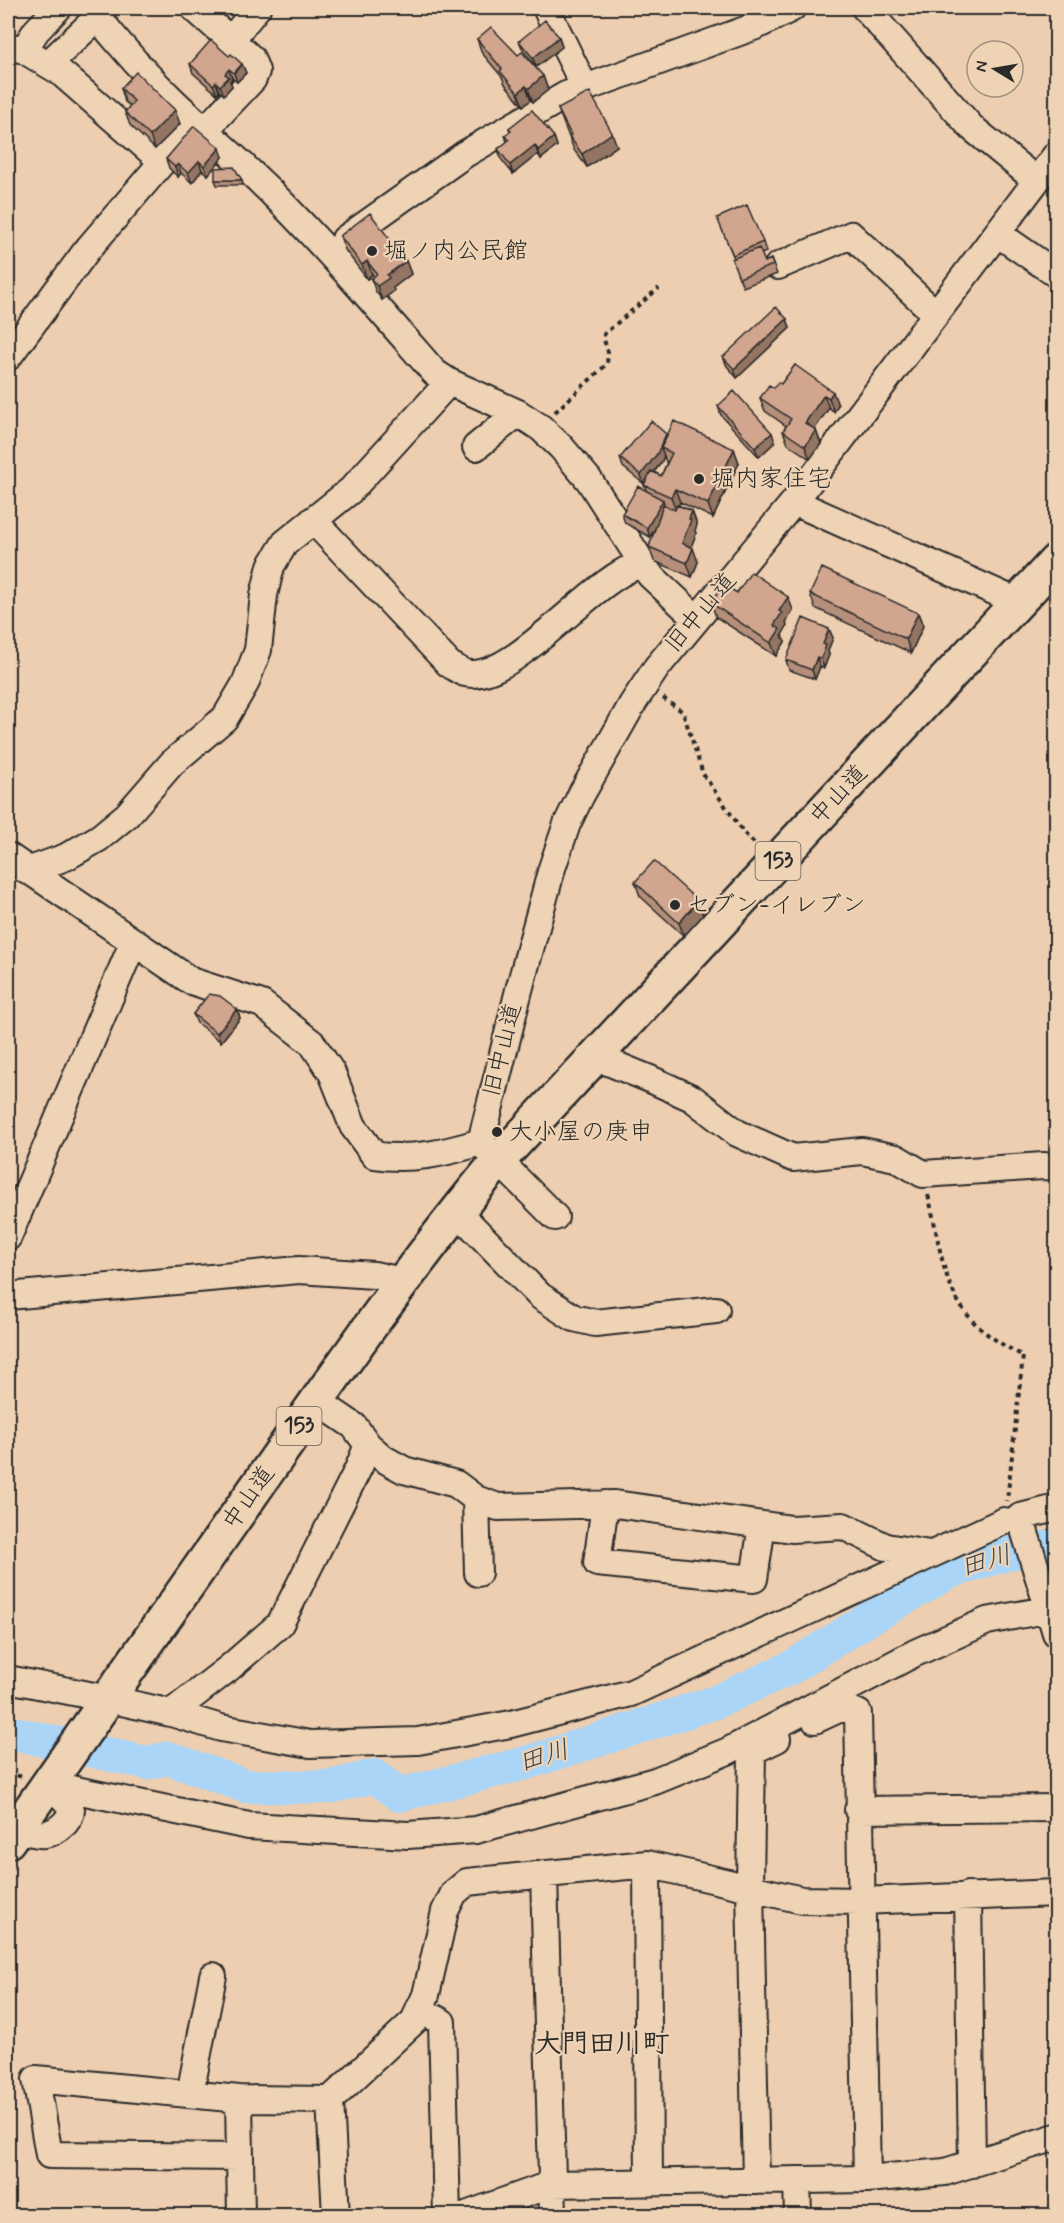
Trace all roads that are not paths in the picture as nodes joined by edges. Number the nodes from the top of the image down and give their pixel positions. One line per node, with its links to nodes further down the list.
1 (58, 8): 10 (street)
2 (194, 8): 9 (street)
3 (257, 8): 9 (street)
4 (546, 8): 12 (street)
5 (792, 8): 8 (street)
6 (865, 8): 16 (street)
7 (96, 12): 11 (street); 13 (street)
8 (752, 17): 12 (street)
9 (231, 40): 13 (street)
10 (16, 48): 11 (street)
11 (48, 64): 15 (street)
12 (585, 88): 18 (street)
13 (200, 127): 15 (street); 18 (street)
14 (1056, 154): 16 (street, 旧中山道)
15 (163, 162): 22 (street)
16 (1036, 180): 17 (street, 旧中山道)
17 (997, 234): 20 (street); 21 (street, 旧中山道)
18 (329, 252): 23 (street)
19 (778, 266): 21 (street)
20 (1056, 274)
21 (936, 314): 26 (street, 旧中山道)
22 (8, 357)
23 (449, 382): 24 (street); 27 (street)
24 (518, 413): 25 (street); 29 (street)
25 (476, 447)
26 (794, 502): 30 (street); 31 (street, 旧中山道)
27 (313, 520): 29 (street); 32 (street)
28 (1056, 561): 30 (highway, 中山道 / 153)
29 (641, 564): 31 (street)
30 (1018, 602): 34 (highway, 中山道 / 153)
31 (696, 618): 35 (street, 旧中山道)
32 (17, 863): 33 (street)
33 (133, 943): 35 (street); 39 (street)
34 (596, 1057): 35 (highway, 中山道 / 153); 36 (street)
35 (490, 1151): 37 (highway, 中山道 / 153); 38 (street)
36 (1056, 1167)
37 (457, 1211): 40 (highway, 中山道 / 153); 42 (street)
38 (555, 1217)
39 (8, 1237)
40 (402, 1281): 41 (street); 43 (highway, 中山道 / 153)
41 (8, 1296)
42 (716, 1310)
43 (317, 1401): 44 (street); 54 (highway, 中山道 / 153)
44 (368, 1445): 45 (street); 55 (street)
45 (476, 1499): 46 (street); 51 (street)
46 (605, 1504): 49 (street); 49 (street)
47 (1056, 1508): 48 (street)
48 (1015, 1521): 50 (street); 52 (street)
49 (762, 1525): 50 (street)
50 (930, 1554): 55 (street)
51 (478, 1573)
52 (1052, 1614): 56 (street)
53 (8, 1679): 54 (street)
54 (106, 1702): 55 (street); 56 (highway, 中山道 / 153)
55 (171, 1713)
56 (51, 1781): 59 (highway, 中山道 / 153)
57 (1056, 1808): 58 (street)
58 (858, 1810): 62 (street); 65 (street)
59 (12, 1835)
60 (647, 1864): 61 (street); 62 (street); 77 (street)
61 (544, 1874): 67 (street); 78 (street)
62 (750, 1888): 65 (street); 76 (street)
63 (1056, 1893): 64 (street)
64 (968, 1895): 65 (street); 73 (street)
65 (861, 1901): 74 (street)
66 (213, 1976): 68 (street)
67 (419, 2009): 70 (street); 81 (street)
68 (190, 2094): 69 (street); 72 (street)
69 (239, 2099): 70 (street); 72 (street)
70 (330, 2100): 80 (street)
71 (1056, 2137): 73 (street)
72 (240, 2157): 79 (street)
73 (972, 2164): 74 (street)
74 (867, 2179): 75 (street)
75 (797, 2180): 76 (street); 84 (street)
76 (756, 2181): 77 (street)
77 (649, 2183): 78 (street)
78 (552, 2184): 82 (street); 83 (street)
79 (241, 2216)
80 (336, 2216)
81 (447, 2216)
82 (463, 2216)
83 (553, 2216)
84 (798, 2216)

